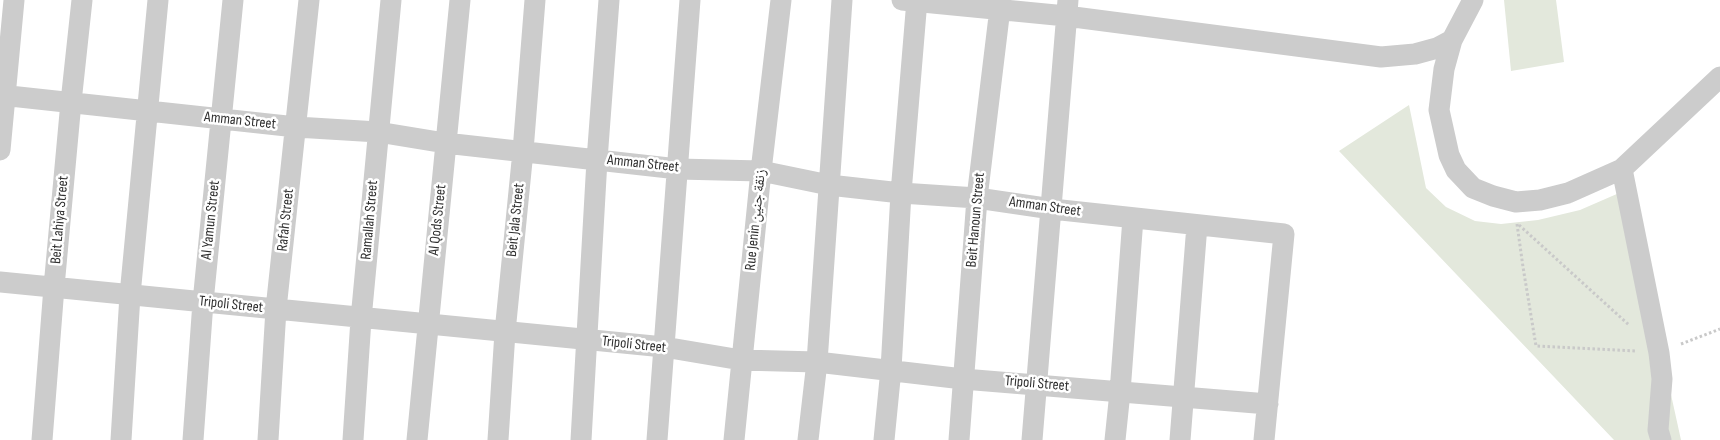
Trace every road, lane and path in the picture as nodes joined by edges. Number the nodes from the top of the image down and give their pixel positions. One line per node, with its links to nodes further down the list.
1 (14, 0): 19 (street)
2 (82, 0): 20 (street, Beit Lahiya Street)
3 (158, 0): 21 (street)
4 (233, 0): 22 (street, Al Yamun Street)
5 (309, 0): 23 (street, Rafah Street)
6 (391, 0): 24 (street, Ramallah Street)
7 (460, 0): 25 (street, Al Qods Street)
8 (535, 0): 27 (street, Beit Jala Street)
9 (609, 0): 28 (street)
10 (690, 0): 29 (street)
11 (781, 0): 31 (street, Rue Jenin زنقة جنين)
12 (842, 0): 32 (street)
13 (912, 0): 15 (street); 33 (street)
14 (1473, 0): 17 (street)
15 (1000, 5): 16 (street); 34 (street, Beit Hanoun Street)
16 (1067, 8): 17 (street); 35 (street)
17 (1452, 40): 30 (street)
18 (1720, 77): 30 (street)
19 (3, 95): 20 (street, Amman Street); 26 (street)
20 (71, 102): 21 (street, Amman Street); 39 (street, Beit Lahiya Street)
21 (146, 111): 22 (street, Amman Street); 40 (street)
22 (221, 119): 23 (street, Amman Street); 41 (street, Al Yamun Street)
23 (296, 127): 24 (street, Amman Street); 42 (street, Rafah Street)
24 (378, 132): 25 (street, Amman Street); 43 (street, Ramallah Street)
25 (445, 143): 27 (street, Amman Street); 44 (street, Al Qods Street)
26 (0, 150)
27 (523, 151): 28 (street, Amman Street); 47 (street, Beit Jala Street)
28 (597, 160): 29 (street, Amman Street); 48 (street)
29 (678, 168): 31 (street, Amman Street); 49 (street)
30 (1622, 169): 50 (street)
31 (761, 171): 32 (street, Amman Street); 51 (street, Rue Jenin زنقة جنين)
32 (829, 185): 33 (street, Amman Street); 52 (street)
33 (901, 193): 34 (street, Amman Street); 53 (street)
34 (977, 198): 35 (street, Amman Street); 54 (street, Beit Hanoun Street)
35 (1052, 209): 36 (street, Amman Street); 55 (street)
36 (1133, 218): 37 (street, Amman Street); 56 (street)
37 (1197, 225): 57 (street); 58 (street, Amman Street)
38 (0, 282): 39 (street, Tripoli Street)
39 (54, 287): 40 (street, Tripoli Street); 59 (street, Beit Lahiya Street)
40 (130, 295): 41 (street, Tripoli Street); 60 (street)
41 (203, 302): 42 (street, Tripoli Street); 61 (street, Al Yamun Street)
42 (276, 309): 43 (street, Tripoli Street); 62 (street, Rafah Street)
43 (361, 319): 44 (street, Tripoli Street); 63 (street, Ramallah Street)
44 (427, 324): 47 (street, Tripoli Street); 64 (street, Al Qods Street)
45 (1630, 326): 50 (path)
46 (1720, 329): 50 (path)
47 (504, 332): 48 (street, Tripoli Street); 65 (street, Beit Jala Street)
48 (587, 340): 49 (street, Tripoli Street); 66 (street)
49 (664, 347): 51 (street, Tripoli Street); 67 (street)
50 (1659, 353): 76 (street)
51 (741, 360): 52 (street, Tripoli Street); 68 (street, Rue Jenin زنقة جنين)
52 (817, 362): 53 (street, Tripoli Street); 69 (street)
53 (891, 370): 54 (street, Tripoli Street); 70 (street)
54 (963, 379): 55 (street, Tripoli Street); 71 (street, Beit Hanoun Street)
55 (1038, 384): 56 (street, Tripoli Street); 72 (street)
56 (1120, 392): 57 (street, Tripoli Street); 73 (street)
57 (1183, 398): 58 (street, Tripoli Street); 74 (street)
58 (1268, 404): 75 (street)
59 (42, 440)
60 (121, 440)
61 (193, 440)
62 (268, 440)
63 (354, 440)
64 (417, 440)
65 (498, 440)
66 (581, 440)
67 (657, 440)
68 (734, 440)
69 (808, 440)
70 (884, 440)
71 (959, 440)
72 (1032, 440)
73 (1115, 440)
74 (1180, 440)
75 (1264, 440)
76 (1661, 440)

